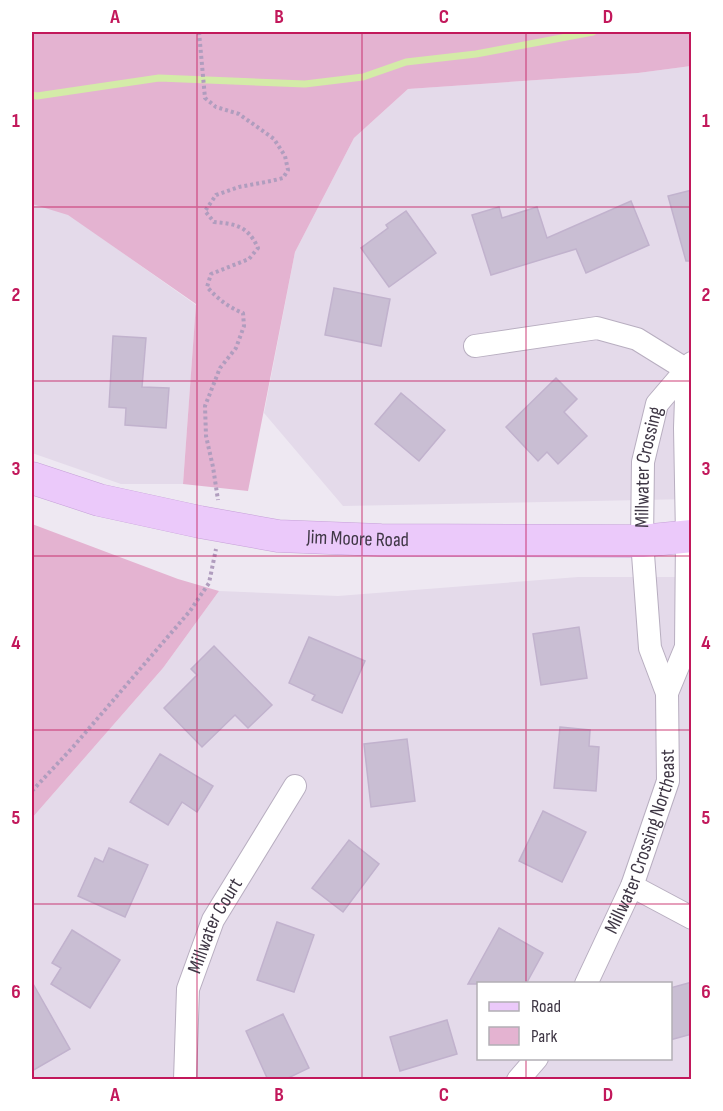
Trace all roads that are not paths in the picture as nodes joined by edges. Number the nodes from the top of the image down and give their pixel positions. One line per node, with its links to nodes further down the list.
1 (475, 346): 2 (street)
2 (689, 366): 4 (street, Millwater Crossing); 5 (street, Millwater Crossing)
3 (32, 478): 5 (street, Jim Moore Road)
4 (689, 536): 5 (street, Jim Moore Road); 6 (street, Millwater Crossing Northeast)
5 (642, 542): 6 (street, Millwater Crossing Northeast)
6 (667, 693): 8 (street, Millwater Crossing Northeast)
7 (295, 786): 12 (street, Millwater Court)
8 (632, 886): 9 (street); 10 (street, Millwater Crossing Northeast)
9 (692, 918)
10 (587, 982)
11 (536, 1060): 13 (street)
12 (185, 1080)
13 (518, 1080)

